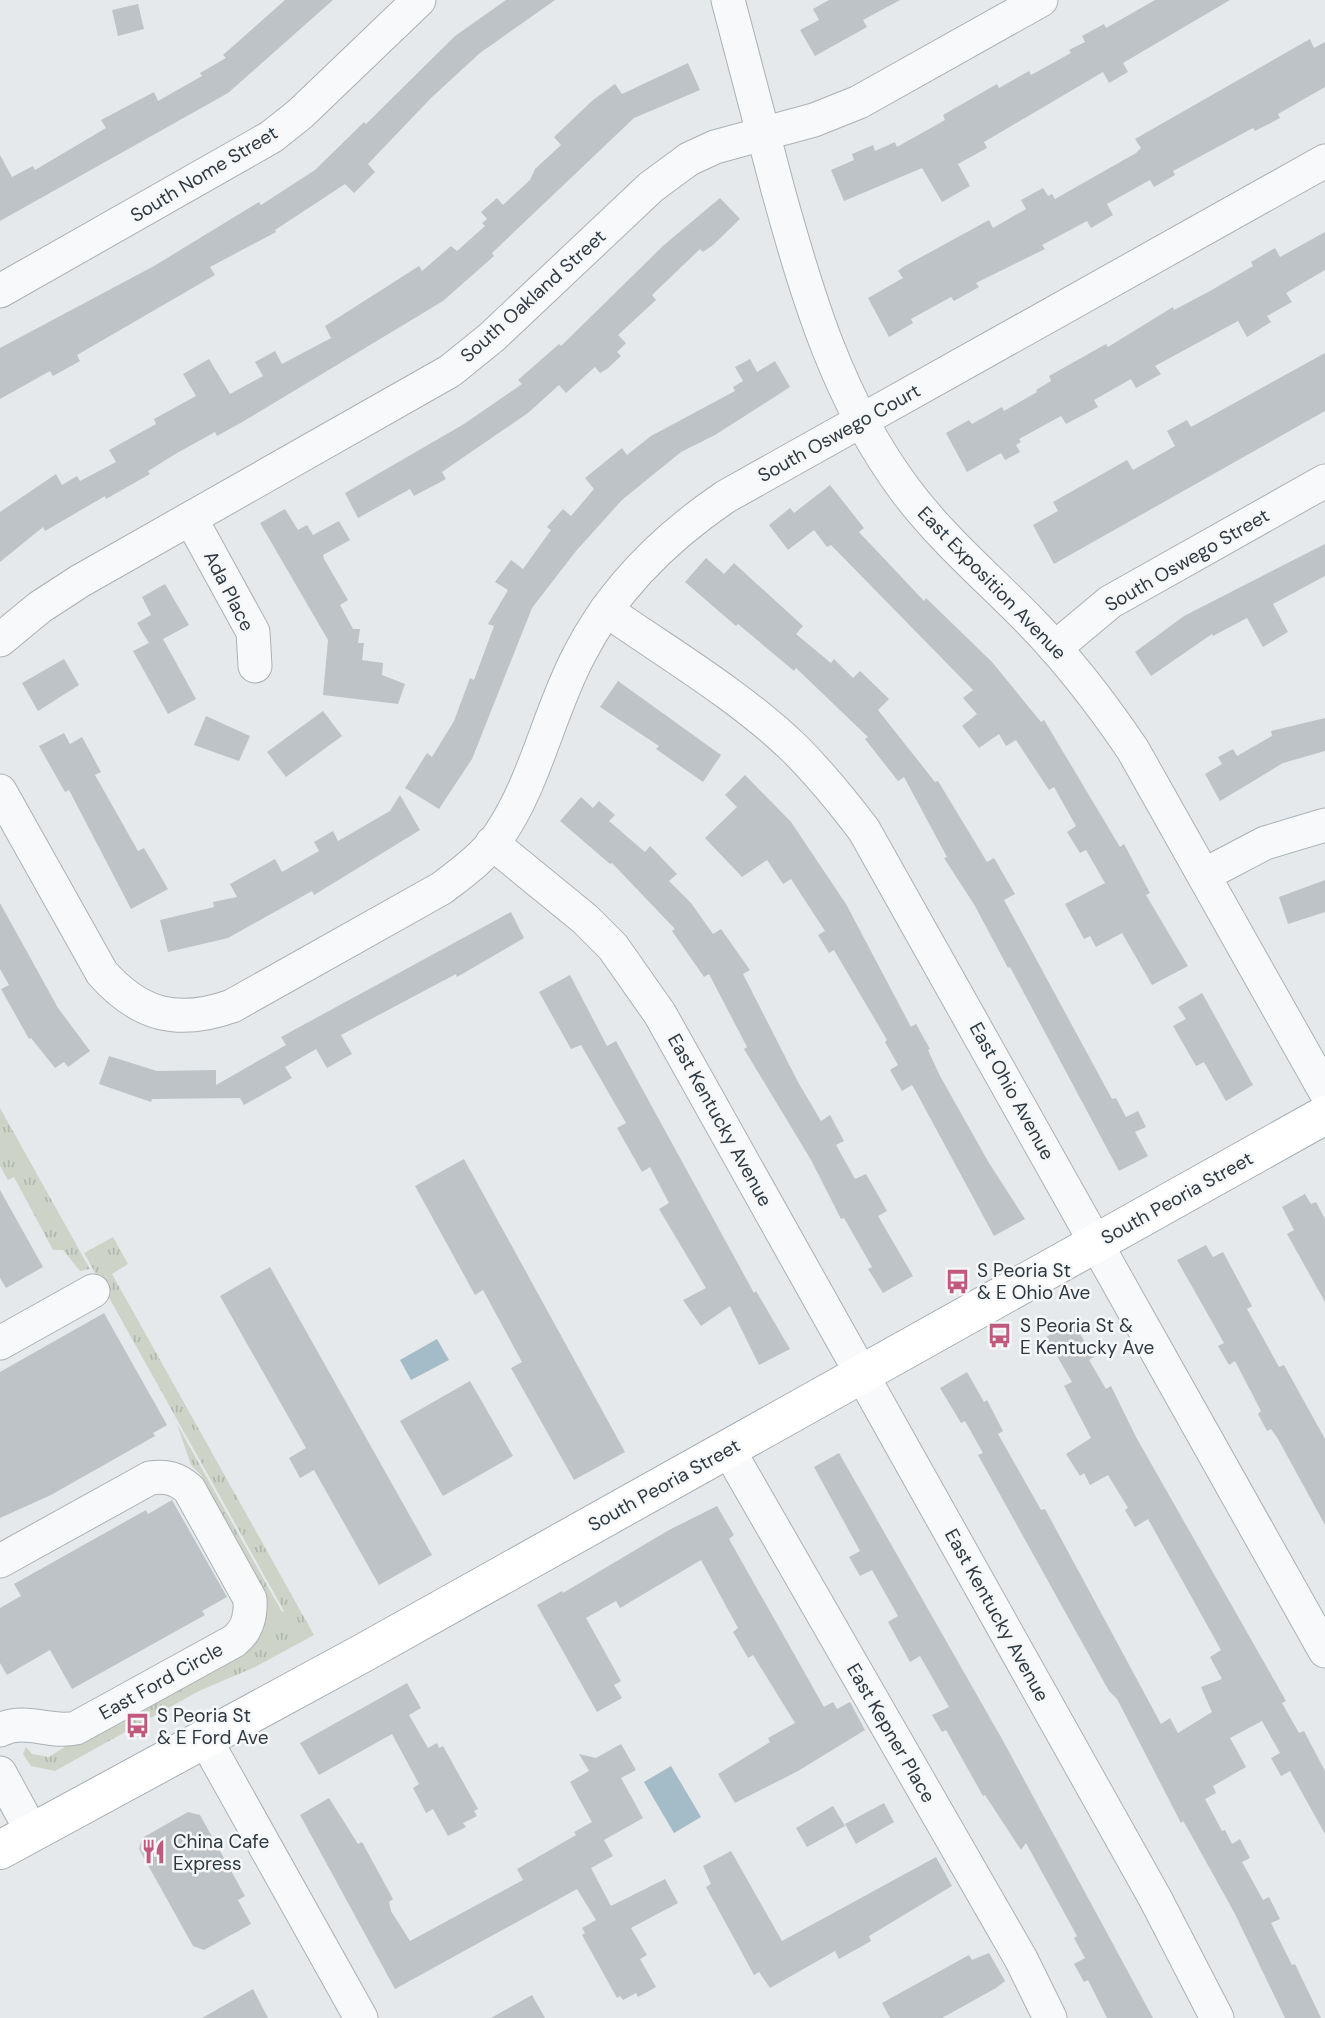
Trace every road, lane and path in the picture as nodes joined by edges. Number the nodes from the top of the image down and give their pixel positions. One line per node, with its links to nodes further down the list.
1 (419, 0): 6 (street, South Nome Street)
2 (728, 0): 4 (street, East Exposition Avenue)
3 (1041, 0): 4 (street, South Oakland Street)
4 (763, 134): 7 (street, East Exposition Avenue); 9 (street, South Oakland Street)
5 (1325, 161): 7 (street, South Oswego Court)
6 (0, 291)
7 (861, 421): 10 (street, South Oswego Court); 12 (street, East Exposition Avenue)
8 (1325, 481): 12 (street, South Oswego Street)
9 (191, 519): 11 (street, South Oakland Street); 13 (street, Ada Place)
10 (606, 610): 16 (street, South Oswego Court); 20 (street, East Ohio Avenue)
11 (0, 640)
12 (1055, 648): 17 (street, East Exposition Avenue)
13 (256, 666)
14 (0, 791): 16 (street)
15 (1325, 825): 17 (street)
16 (492, 844): 23 (street, East Kentucky Avenue)
17 (1204, 875): 18 (street, East Exposition Avenue)
18 (1325, 1091)
19 (1325, 1115): 20 (main road, South Peoria Street)
20 (1097, 1242): 23 (main road, South Peoria Street); 26 (street, East Ohio Avenue)
21 (93, 1291): 22 (street)
22 (0, 1343)
23 (862, 1374): 24 (main road, South Peoria Street); 33 (street, East Kentucky Avenue)
24 (728, 1449): 28 (main road, South Peoria Street); 32 (street, East Kepner Place)
25 (0, 1561): 27 (street, East Ford Circle)
26 (1325, 1651)
27 (0, 1730)
28 (204, 1737): 30 (main road, South Peoria Street); 31 (street)
29 (0, 1773): 30 (street)
30 (16, 1841)
31 (361, 2018)
32 (1050, 2018)
33 (1217, 2018)

